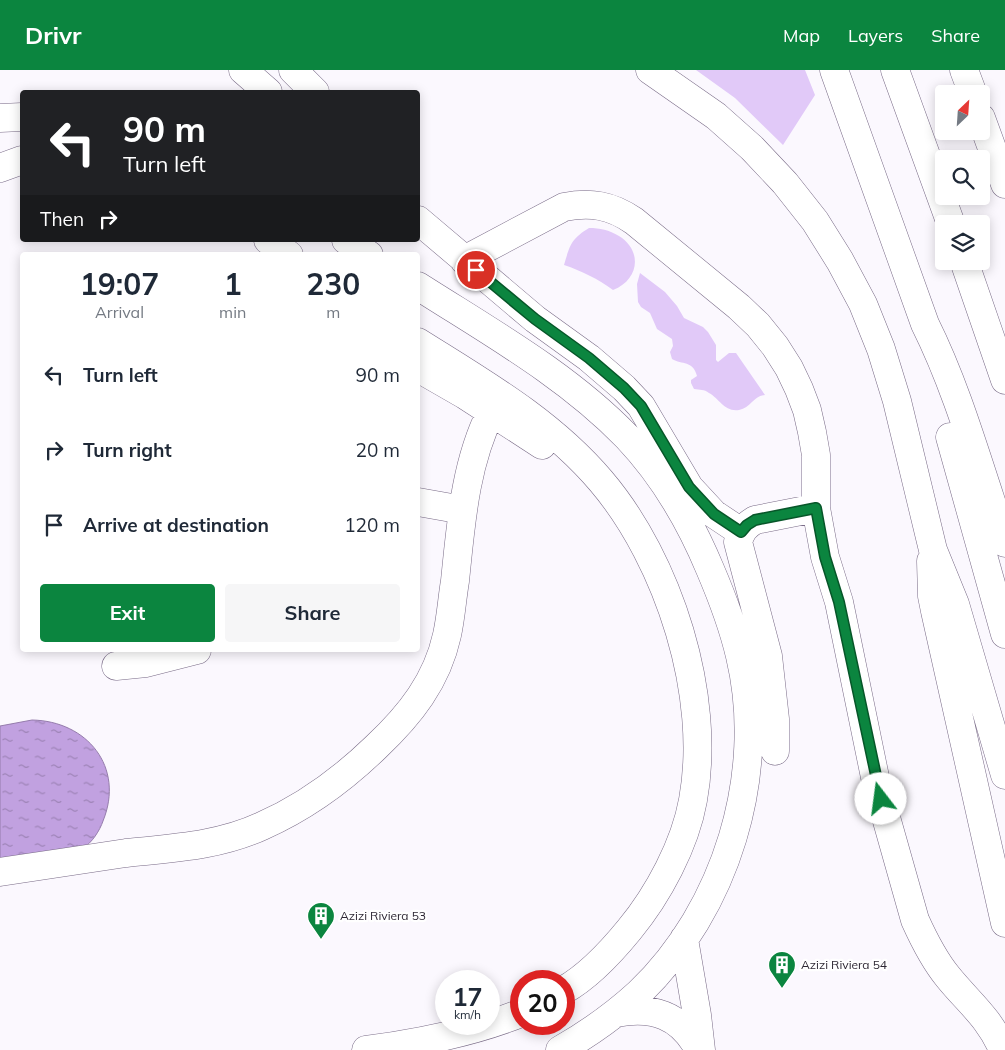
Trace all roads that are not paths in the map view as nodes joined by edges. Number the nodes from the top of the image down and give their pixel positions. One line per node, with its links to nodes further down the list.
1 (244, 70): 8 (main road)
2 (293, 70): 9 (main road)
3 (650, 70): 37 (main road)
4 (834, 70): 25 (main road)
5 (895, 70): 16 (main road)
6 (964, 70): 7 (main road)
7 (970, 85)
8 (266, 90)
9 (313, 90)
10 (20, 117): 11 (main road)
11 (0, 118)
12 (989, 140): 15 (main road)
13 (20, 161): 14 (main road)
14 (0, 168)
15 (1005, 184)
16 (948, 215)
17 (420, 222): 22 (main road)
18 (271, 242): 20 (main road)
19 (349, 242): 21 (main road)
20 (285, 252)
21 (364, 252)
22 (464, 260): 33 (main road); 35 (main road)
23 (967, 270): 29 (main road)
24 (420, 287): 45 (main road)
25 (925, 324): 36 (main road); 38 (main road)
26 (420, 343): 31 (main road)
27 (420, 353): 28 (main road)
28 (426, 372): 30 (main road)
29 (1005, 380)
30 (491, 412): 31 (main road); 34 (main road)
31 (584, 461): 46 (main road)
32 (420, 502): 34 (main road)
33 (816, 508): 35 (main road); 52 (main road)
34 (463, 510): 43 (main road)
35 (741, 532): 41 (main road)
36 (1005, 543)
37 (933, 550): 42 (main road); 44 (main road)
38 (1005, 634)
39 (189, 652): 40 (main road)
40 (116, 666)
41 (775, 751)
42 (1005, 775)
43 (0, 872)
44 (1005, 923)
45 (684, 939): 47 (main road); 51 (main road)
46 (575, 982)
47 (616, 1013): 50 (main road); 51 (main road)
48 (510, 1018): 49 (main road)
49 (366, 1050)
50 (560, 1050)
51 (700, 1050)
52 (1003, 1050)

